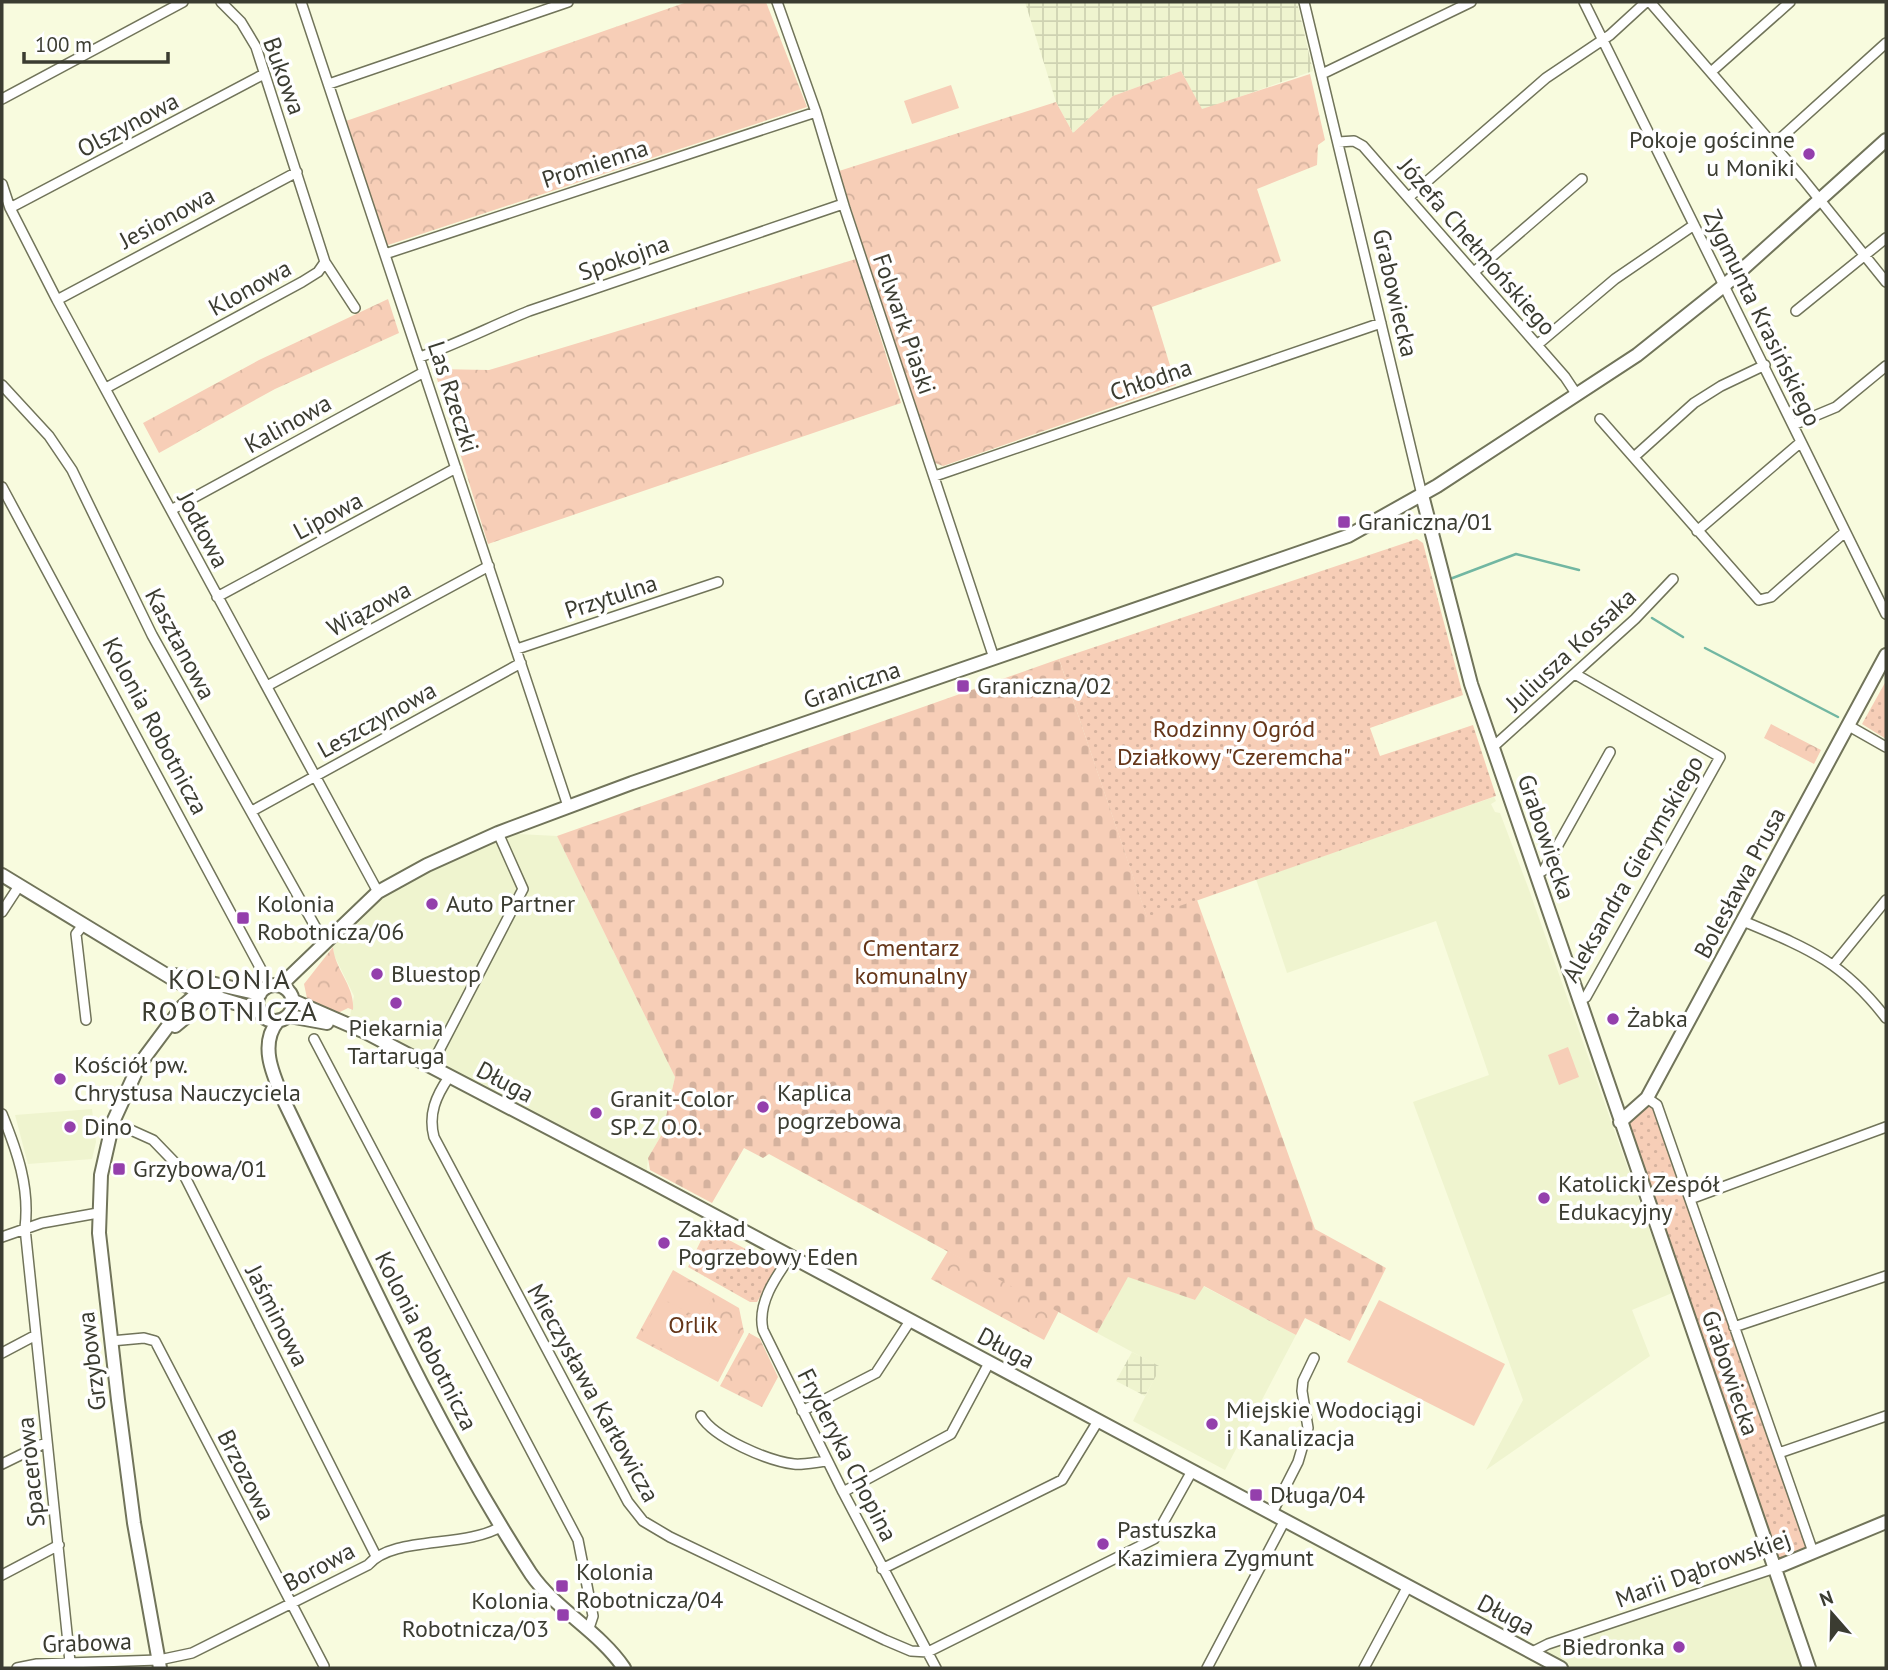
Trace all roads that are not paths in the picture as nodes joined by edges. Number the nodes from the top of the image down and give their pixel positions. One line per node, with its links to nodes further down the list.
1 (183, 2): 17 (street)
2 (221, 2): 14 (street, Bukowa)
3 (301, 2): 16 (street, Las Rzeczki)
4 (568, 2): 16 (street)
5 (777, 2): 18 (street, Folwark Piaski)
6 (1471, 2): 15 (street)
7 (1584, 2): 11 (street, Zygmunta Krasińskiego)
8 (1648, 2): 11 (street); 13 (street)
9 (1790, 2): 13 (street)
10 (1308, 3): 15 (street, Grabowiecka)
11 (1603, 40): 25 (street); 29 (street, Zygmunta Krasińskiego)
12 (1886, 43): 21 (street)
13 (1711, 72): 21 (street)
14 (264, 74): 22 (street, Bukowa); 28 (street, Olszynowa)
15 (1322, 74): 20 (street, Grabowiecka)
16 (329, 84): 31 (street, Las Rzeczki)
17 (2, 99)
18 (816, 111): 27 (street, Folwark Piaski); 31 (street, Promienna)
19 (1886, 140): 26 (street, Graniczna)
20 (1338, 142): 25 (street, Józefa Chełmońskiego); 40 (street, Grabowiecka)
21 (1773, 145): 26 (street)
22 (297, 172): 33 (street, Klonowa); 37 (street, Jesionowa)
23 (1582, 179): 34 (street)
24 (2, 184): 28 (street, Jodłowa)
25 (1409, 198): 34 (street, Józefa Chełmońskiego)
26 (1817, 199): 32 (street); 36 (street, Graniczna)
27 (843, 204): 42 (street, Spokojna); 54 (street, Folwark Piaski)
28 (10, 208): 37 (street, Jodłowa)
29 (1694, 225): 36 (street, Zygmunta Krasińskiego); 41 (street)
30 (1886, 238): 32 (street)
31 (385, 254): 42 (street, Las Rzeczki)
32 (1864, 256): 35 (street); 39 (street)
33 (325, 262): 38 (street); 47 (street, Klonowa)
34 (1474, 272): 41 (street, Józefa Chełmońskiego)
35 (1886, 282)
36 (1726, 284): 43 (street, Zygmunta Krasińskiego); 48 (street, Graniczna)
37 (57, 300): 47 (street, Jodłowa)
38 (355, 308)
39 (1796, 311)
40 (1381, 323): 54 (street, Chłodna); 56 (street, Grabowiecka)
41 (1537, 345): 48 (street, Józefa Chełmońskiego)
42 (419, 357): 45 (street, Las Rzeczki)
43 (1765, 365): 50 (street, Zygmunta Krasińskiego); 52 (street)
44 (1886, 366): 50 (street)
45 (424, 372): 53 (street, Las Rzeczki); 57 (street, Kalinowa)
46 (2, 385): 77 (street, Kasztanowa)
47 (106, 388): 57 (street, Jodłowa)
48 (1577, 395): 56 (street, Graniczna)
49 (1600, 419): 52 (street)
50 (1793, 425): 51 (street, Zygmunta Krasińskiego)
51 (1801, 442): 58 (street); 59 (street, Zygmunta Krasińskiego)
52 (1634, 457): 58 (street)
53 (456, 468): 60 (street, Las Rzeczki); 63 (street, Lipowa)
54 (934, 475): 67 (street, Folwark Piaski)
55 (2, 487): 93 (street, Kolonia Robotnicza)
56 (1422, 495): 67 (street, Graniczna); 72 (street, Grabowiecka)
57 (171, 510): 63 (street, Jodłowa)
58 (1698, 531): 59 (street)
59 (1845, 532): 64 (street, Zygmunta Krasińskiego)
60 (489, 566): 65 (street, Las Rzeczki); 70 (street, Wiązowa)
61 (1673, 579): 69 (street, Juliusza Kossaka)
62 (718, 582): 65 (street, Przytulna)
63 (217, 597): 70 (street, Jodłowa)
64 (1886, 614)
65 (517, 649): 68 (street, Las Rzeczki)
66 (1886, 655): 71 (street, Bolesława Prusa)
67 (994, 658): 76 (street, Graniczna)
68 (521, 663): 75 (street, Leszczynowa); 76 (street, Las Rzeczki)
69 (1575, 674): 72 (street, Juliusza Kossaka); 95 (street, Aleksandra Gierymskiego)
70 (267, 686): 75 (street, Jodłowa)
71 (1849, 726): 73 (street); 85 (street, Bolesława Prusa)
72 (1493, 747): 79 (street, Grabowiecka)
73 (1886, 747)
74 (1609, 752): 79 (street)
75 (313, 776): 77 (street, Leszczynowa); 82 (street, Jodłowa)
76 (568, 806): 78 (street, Graniczna)
77 (252, 811): 87 (street, Kasztanowa)
78 (498, 834): 82 (street, Graniczna); 105 (street)
79 (1536, 875): 95 (street, Grabowiecka)
80 (2, 876): 81 (street, Długa)
81 (19, 886): 84 (street); 86 (street, Długa)
82 (378, 892): 93 (street, Graniczna)
83 (1886, 900): 88 (street)
84 (2, 912)
85 (1743, 921): 88 (street); 107 (street, Bolesława Prusa)
86 (83, 925): 89 (street, Długa); 100 (street)
87 (316, 928)
88 (1834, 964): 99 (street)
89 (159, 971): 90 (street, Długa); 91 (street, Długa)
90 (177, 982): 92 (street, Długa); 96 (street)
91 (224, 986): 92 (street, Grzybowa); 93 (street, Długa)
92 (199, 992): 94 (street, Długa); 96 (street, Grzybowa)
93 (279, 992): 97 (street, Kolonia Robotnicza); 98 (street); 101 (street, Długa)
94 (212, 996): 97 (street, Długa); 104 (street, Grzybowa)
95 (1579, 1000): 110 (street, Grabowiecka)
96 (183, 1006): 104 (street, Grzybowa)
97 (261, 1013): 98 (street, Długa); 103 (street, Kolonia Robotnicza)
98 (284, 1018): 101 (street, Długa); 103 (street)
99 (1886, 1018)
100 (86, 1020)
101 (348, 1027): 105 (street, Długa)
102 (314, 1039): 147 (street, Kolonia Robotnicza)
103 (268, 1047): 138 (street, Kolonia Robotnicza)
104 (145, 1055): 109 (street, Grzybowa)
105 (431, 1066): 106 (street, Długa)
106 (449, 1077): 116 (street, Długa); 148 (street, Mieczysława Karłowicza)
107 (1647, 1098): 110 (street, Bolesława Prusa); 112 (street, Grabowiecka)
108 (2, 1114): 114 (street, Spacerowa)
109 (113, 1122): 113 (street, Grzybowa); 141 (street, Jaśminowa)
110 (1620, 1122): 142 (street, Grabowiecka)
111 (1886, 1127): 112 (street)
112 (1690, 1199): 119 (street, Grabowiecka)
113 (98, 1213): 114 (street); 121 (street, Grzybowa)
114 (25, 1228): 115 (street); 120 (street, Spacerowa)
115 (2, 1237)
116 (790, 1257): 118 (street, Długa); 125 (street, Fryderyka Chopina)
117 (1886, 1276): 119 (street)
118 (910, 1321): 124 (street, Długa); 125 (street)
119 (1734, 1327): 130 (street, Grabowiecka)
120 (36, 1335): 122 (street); 129 (street, Spacerowa)
121 (111, 1341): 146 (street, Brzozowa); 151 (street, Grzybowa)
122 (2, 1353)
123 (1314, 1358): 135 (street)
124 (989, 1363): 128 (street, Długa); 134 (street)
125 (803, 1411): 131 (street, Fryderyka Chopina)
126 (701, 1416): 131 (street)
127 (1886, 1416): 130 (street)
128 (1098, 1421): 133 (street, Długa); 143 (street)
129 (47, 1442): 132 (street); 139 (street, Spacerowa)
130 (1779, 1453): 140 (street, Grabowiecka)
131 (827, 1461): 134 (street, Fryderyka Chopina)
132 (2, 1464)
133 (1192, 1471): 135 (street, Długa); 148 (street)
134 (843, 1492): 143 (street, Fryderyka Chopina)
135 (1272, 1513): 136 (street, Długa)
136 (1285, 1520): 145 (street, Długa); 156 (street)
137 (1886, 1522): 140 (street, Marii Dąbrowskiej)
138 (502, 1526): 141 (street, Borowa); 147 (street, Kolonia Robotnicza)
139 (58, 1545): 144 (street); 150 (street, Spacerowa)
140 (1813, 1552): 142 (street, Marii Dąbrowskiej)
141 (376, 1556): 146 (street, Borowa)
142 (1775, 1568): 149 (street, Marii Dąbrowskiej); 159 (street, Grabowiecka)
143 (882, 1569): 148 (street, Fryderyka Chopina)
144 (2, 1575)
145 (1408, 1586): 149 (street, Długa); 157 (street)
146 (290, 1604): 151 (street, Borowa); 152 (street, Brzozowa)
147 (589, 1628): 154 (street, Kolonia Robotnicza)
148 (928, 1652): 155 (street, Fryderyka Chopina)
149 (1532, 1653): 158 (street, Długa)
150 (70, 1662): 151 (street, Grabowa); 153 (street, Grabowa)
151 (159, 1664)
152 (324, 1666)
153 (16, 1668)
154 (624, 1668)
155 (936, 1668)
156 (1207, 1668)
157 (1364, 1668)
158 (1558, 1668)
159 (1809, 1668)

